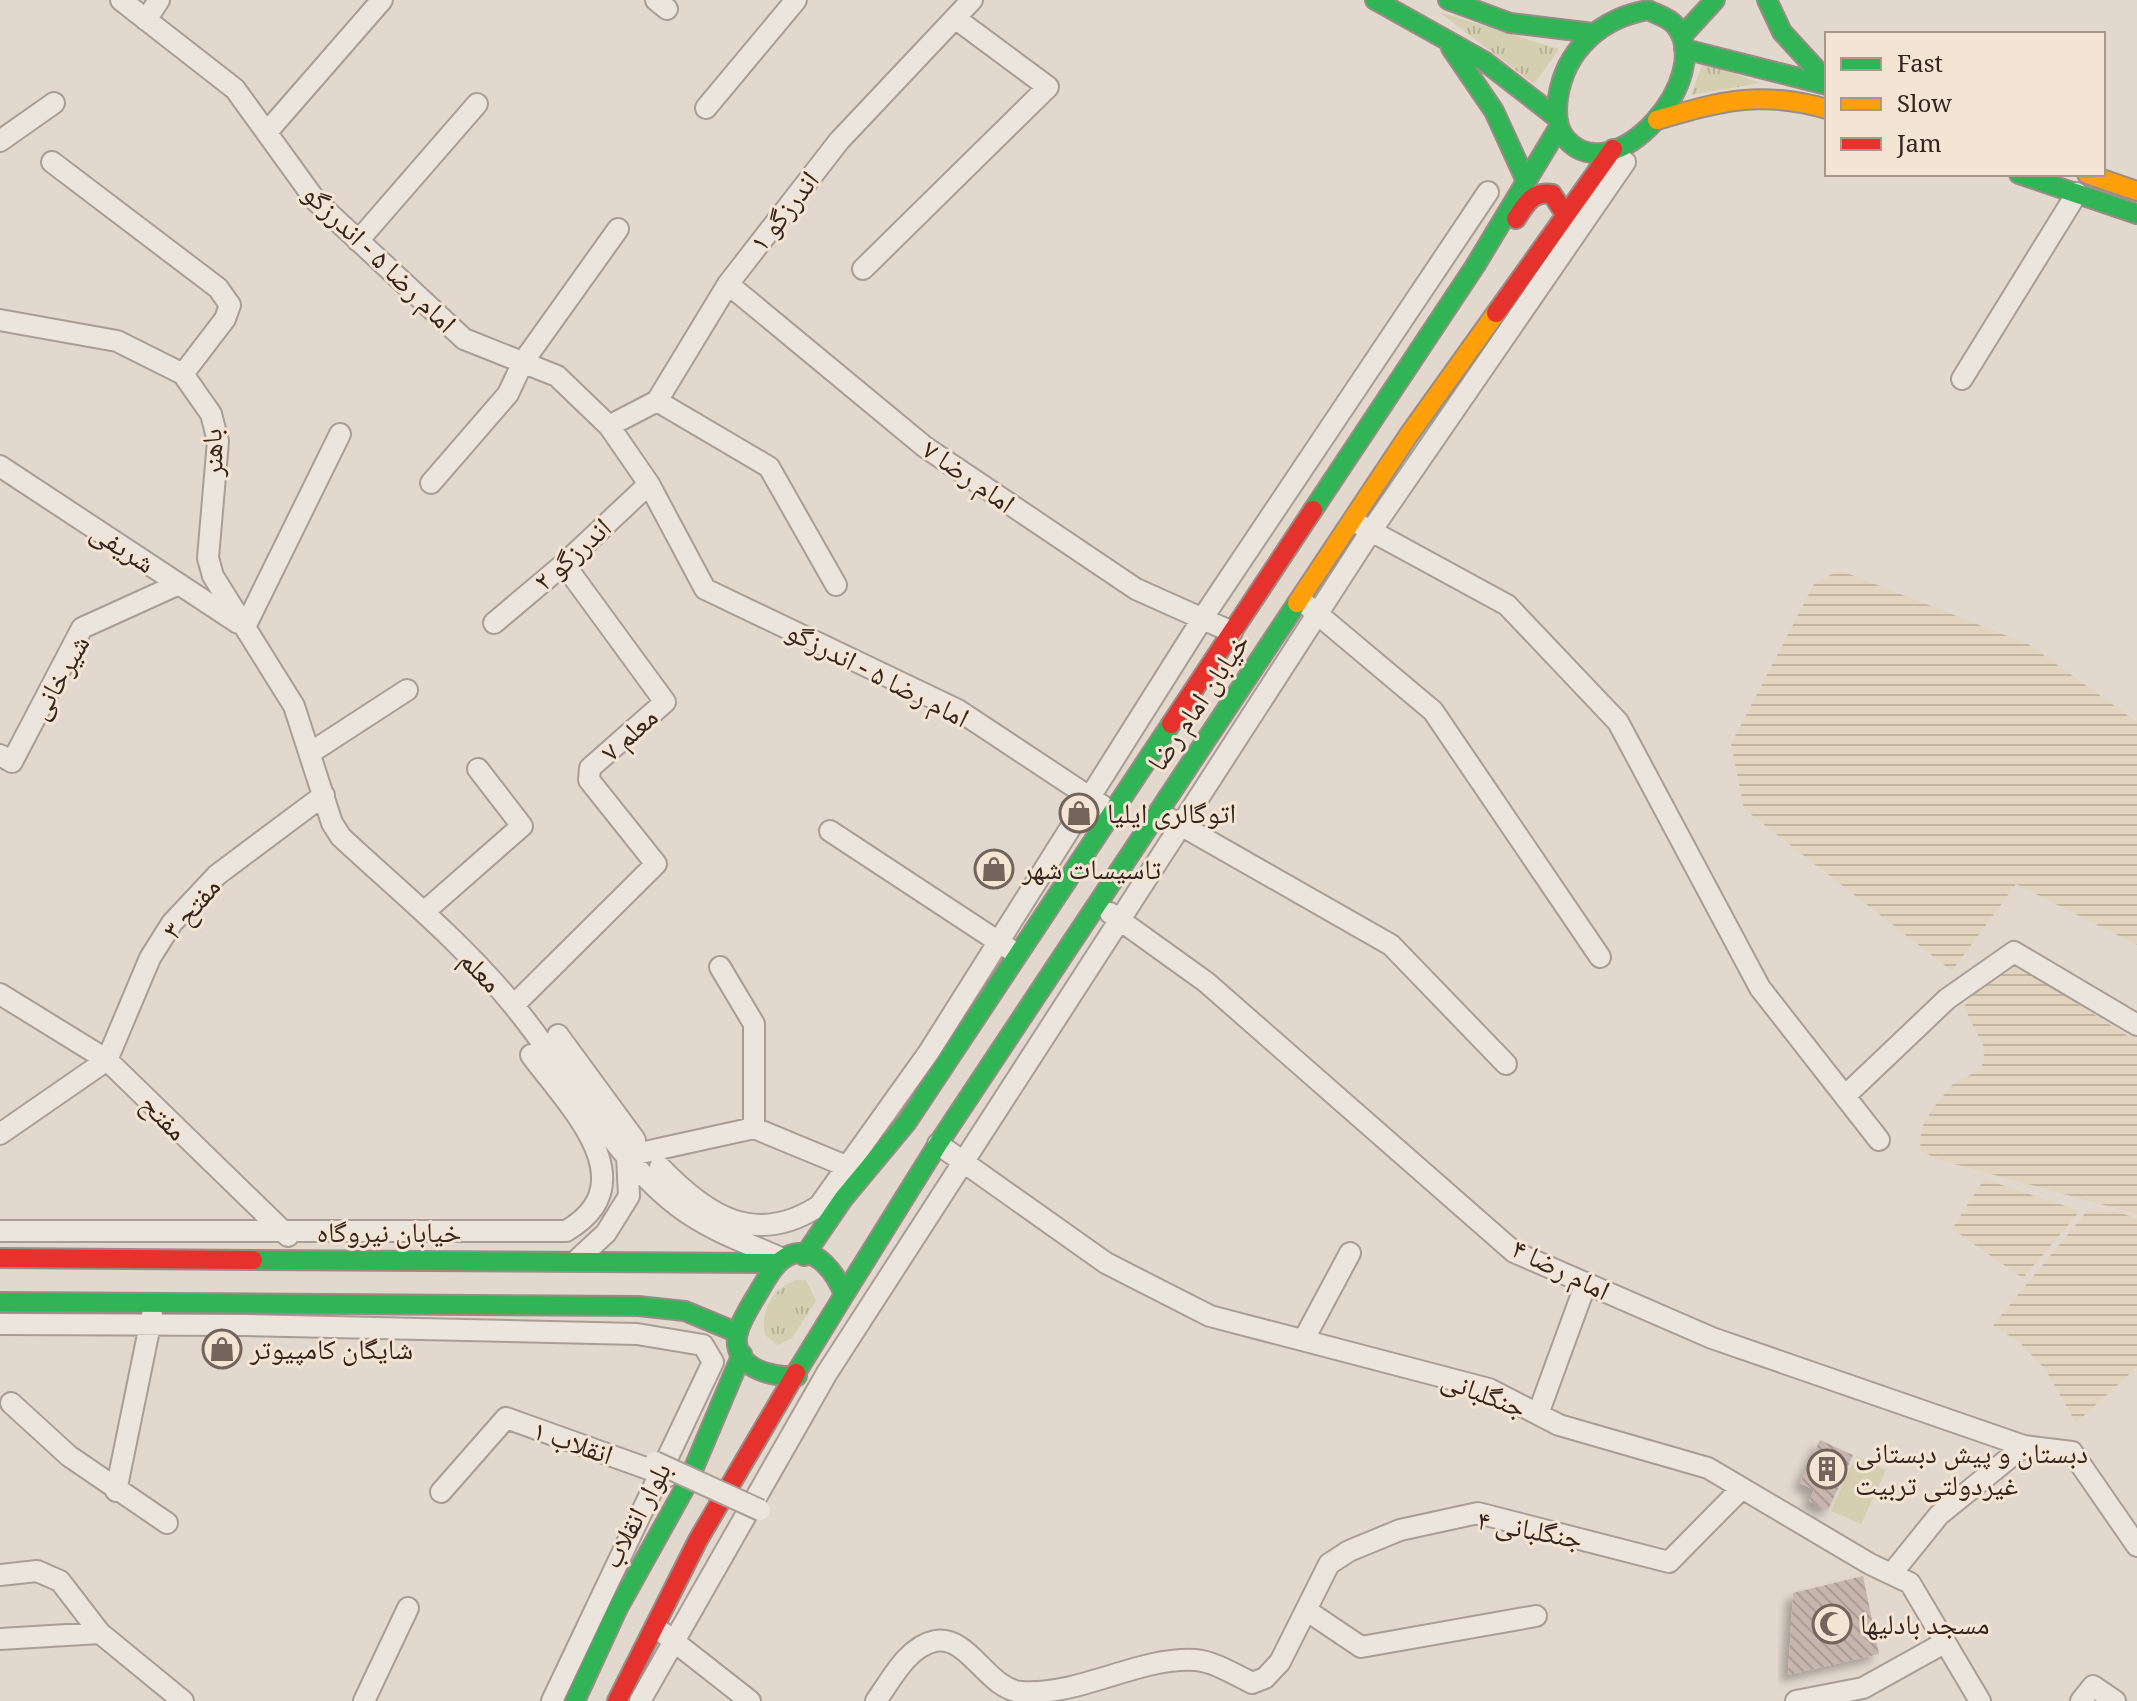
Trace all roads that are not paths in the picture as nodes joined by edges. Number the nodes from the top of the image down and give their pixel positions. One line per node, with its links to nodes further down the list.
1 (121, 0): 16 (street, امام رضا ۵ - اندرزگو)
2 (159, 0): 16 (street)
3 (382, 0): 29 (street)
4 (796, 0): 25 (street)
5 (972, 0): 15 (street, اندرزگو ۱)
6 (1375, 0): 13 (main road)
7 (1448, 0): 17 (main road)
8 (1499, 0): 17 (street)
9 (1637, 0): 14 (main road)
10 (1715, 0): 20 (main road)
11 (1767, 0): 21 (main road)
12 (1423, 4): 13 (main road)
13 (1404, 15): 19 (main road)
14 (1623, 15): 18 (main road); 20 (main road)
15 (955, 18): 44 (street); 45 (street, اندرزگو ۱)
16 (146, 20): 29 (street, امام رضا ۵ - اندرزگو)
17 (1510, 23): 18 (main road)
18 (1593, 33): 28 (main road)
19 (1443, 38): 28 (main road); 35 (main road)
20 (1683, 42): 22 (main road); 27 (main road)
21 (1825, 81)
22 (1825, 82)
23 (54, 103): 30 (street)
24 (477, 104): 42 (street)
25 (706, 108)
26 (1825, 108): 27 (main road)
27 (1657, 120): 31 (main road)
28 (1558, 122): 31 (main road); 35 (main road, خیابان امام رضا)
29 (267, 132): 42 (street, امام رضا ۵ - اندرزگو)
30 (0, 141)
31 (1619, 155): 39 (main road, خیابان امام رضا); 57 (street)
32 (52, 162): 48 (street)
33 (2025, 176): 38 (main road)
34 (2093, 176): 36 (main road)
35 (1526, 181): 43 (main road, خیابان امام رضا)
36 (2137, 191)
37 (1488, 192): 63 (street)
38 (2077, 193): 40 (main road); 49 (street)
39 (1565, 214): 43 (main road); 56 (main road, خیابان امام رضا)
40 (2137, 214)
41 (618, 229): 47 (street)
42 (358, 241): 47 (street, امام رضا ۵ - اندرزگو)
43 (1475, 266): 66 (main road, خیابان امام رضا)
44 (863, 269)
45 (728, 284): 50 (street, اندرزگو ۱); 63 (street, امام رضا ۷)
46 (0, 320): 48 (street, باهنر)
47 (523, 362): 51 (street, امام رضا ۵ - اندرزگو); 54 (street)
48 (183, 374): 65 (street, باهنر)
49 (1962, 379)
50 (657, 401): 51 (street); 60 (street)
51 (609, 426): 55 (street, امام رضا ۵ - اندرزگو)
52 (340, 434): 65 (street)
53 (0, 466): 59 (street, شریفی)
54 (431, 483)
55 (649, 484): 58 (street, اندرزگو ۲); 72 (street, امام رضا ۵ - اندرزگو)
56 (1352, 520): 57 (street); 61 (main road, خیابان امام رضا)
57 (1371, 531): 62 (street); 91 (street)
58 (564, 564): 64 (street, اندرزگو ۲); 85 (street, معلم ۷)
59 (179, 584): 65 (street, شریفی); 69 (street, شیرخانی)
60 (836, 585)
61 (1300, 599): 62 (street); 74 (main road, خیابان امام رضا)
62 (1317, 614): 75 (street); 82 (street)
63 (1203, 619): 66 (street, امام رضا ۷); 72 (street)
64 (494, 623)
65 (245, 627): 68 (street, معلم)
66 (1232, 632): 73 (main road, خیابان امام رضا)
67 (407, 690): 68 (street)
68 (310, 753): 71 (street, معلم)
69 (0, 755)
70 (478, 769): 78 (street)
71 (324, 795): 78 (street, معلم); 89 (street, مفتح ۳)
72 (1092, 799): 73 (street, امام رضا ۵ - اندرزگو); 80 (street)
73 (1113, 812): 81 (main road, خیابان امام رضا)
74 (1158, 812): 75 (street); 77 (main road, خیابان امام رضا)
75 (1181, 825): 79 (street); 90 (street)
76 (830, 831): 80 (street)
77 (1097, 903): 79 (street, امام رضا ۴); 95 (main road, خیابان امام رضا)
78 (424, 912): 85 (street, معلم)
79 (1119, 920): 97 (street); 109 (street, امام رضا ۴)
80 (999, 943): 81 (street); 99 (street)
81 (1017, 955): 99 (main road, خیابان امام رضا)
82 (1600, 957)
83 (720, 967): 92 (street)
84 (0, 994): 89 (street, مفتح)
85 (514, 1005): 96 (street, معلم)
86 (2137, 1025): 91 (street)
87 (558, 1035): 96 (street)
88 (531, 1055): 102 (street)
89 (107, 1060): 93 (street); 102 (street, مفتح)
90 (1506, 1064)
91 (1845, 1096): 94 (street)
92 (754, 1128): 96 (street); 99 (street)
93 (0, 1134)
94 (1879, 1140)
95 (938, 1144): 97 (street, جنگلبانی); 100 (main road, خیابان امام رضا)
96 (631, 1148): 105 (street, معلم); 107 (street)
97 (963, 1162): 117 (street, جنگلبانی); 141 (street)
98 (660, 1167): 99 (street)
99 (857, 1174): 100 (main road); 105 (main road, خیابان امام رضا)
100 (900, 1203): 110 (main road, خیابان امام رضا)
101 (0, 1231): 102 (street)
102 (284, 1232): 106 (street, مفتح)
103 (1350, 1253): 117 (street)
104 (0, 1258): 106 (main road, خیابان نیروگاه)
105 (788, 1259): 108 (main road, خیابان نیروگاه); 110 (main road); 116 (main road, خیابان امام رضا)
106 (314, 1260): 107 (main road, خیابان نیروگاه)
107 (577, 1260): 108 (main road, خیابان نیروگاه)
108 (638, 1262): 113 (main road)
109 (1586, 1283): 121 (street); 124 (street, امام رضا ۴)
110 (844, 1295): 119 (main road, خیابان امام رضا)
111 (0, 1302): 112 (main road)
112 (155, 1303): 113 (main road); 115 (street)
113 (638, 1306): 116 (main road)
114 (0, 1324): 115 (street)
115 (150, 1325): 125 (street); 128 (street)
116 (738, 1333): 118 (main road)
117 (1304, 1339): 121 (street, جنگلبانی)
118 (742, 1354): 119 (main road); 122 (main road, بلوار انقلاب)
119 (797, 1376): 123 (main road)
120 (11, 1403): 128 (street)
121 (1538, 1414): 127 (street, جنگلبانی)
122 (713, 1422): 123 (main road); 126 (main road, بلوار انقلاب)
123 (752, 1443): 138 (main road)
124 (2024, 1446): 132 (street, امام رضا ۴); 133 (street)
125 (657, 1467): 126 (street, انقلاب ۱); 129 (street, انقلاب ۱); 130 (street, bridge); 146 (street)
126 (687, 1484): 147 (main road, بلوار انقلاب)
127 (1742, 1488): 133 (street, جنگلبانی); 136 (street, جنگلبانی ۴)
128 (116, 1491): 131 (street)
129 (441, 1492)
130 (760, 1510)
131 (167, 1523)
132 (2137, 1546)
133 (1893, 1572): 142 (street, جنگلبانی)
134 (0, 1575): 139 (street)
135 (408, 1608): 145 (street)
136 (1306, 1610): 137 (street); 151 (street, جنگلبانی ۴)
137 (1536, 1616)
138 (652, 1624): 141 (street); 148 (main road)
139 (100, 1633): 140 (street); 144 (street)
140 (0, 1639)
141 (672, 1640): 149 (street); 150 (street)
142 (1944, 1643): 143 (street); 153 (street, جنگلبانی)
143 (1830, 1698): 152 (street)
144 (183, 1701)
145 (364, 1701)
146 (552, 1701)
147 (575, 1701)
148 (617, 1701)
149 (640, 1701)
150 (750, 1701)
151 (876, 1701)
152 (1796, 1701)
153 (1980, 1701)
154 (2081, 1701): 155 (street)
155 (2115, 1701)

